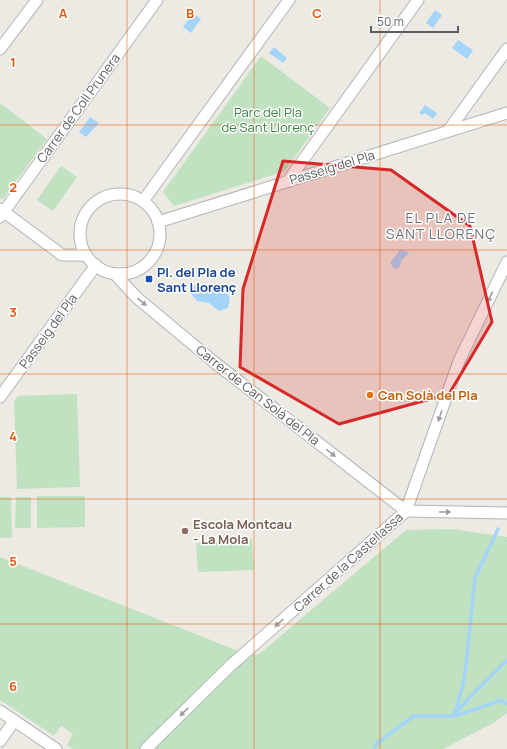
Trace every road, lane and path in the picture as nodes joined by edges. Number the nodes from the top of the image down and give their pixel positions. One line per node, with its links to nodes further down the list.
1 (37, 0): 5 (street)
2 (157, 0): 11 (street, Carrer de Coll Prunera)
3 (289, 0): 10 (street)
4 (418, 0): 9 (street)
5 (0, 49)
6 (507, 49): 8 (street)
7 (507, 113): 8 (street, Passeig del Pla)
8 (448, 131): 9 (street, Passeig del Pla)
9 (288, 181): 12 (street, Passeig del Pla)
10 (143, 201): 12 (street); 13 (street)
11 (1, 213): 13 (street)
12 (158, 222): 16 (street)
13 (86, 255): 15 (street)
14 (507, 262): 18 (street, Carrer de la Castellassa, one-way to 18)
15 (96, 265): 16 (street); 17 (street, Passeig del Pla)
16 (115, 274): 18 (street, Carrer de Can Solà del Pla, one-way to 18)
17 (0, 397)
18 (406, 511): 19 (street, one-way to 19); 24 (street, Carrer de la Castellassa, one-way to 24)
19 (507, 513)
20 (0, 711): 21 (street)
21 (14, 721): 22 (street); 23 (street)
22 (0, 742)
23 (56, 749)
24 (146, 749)

